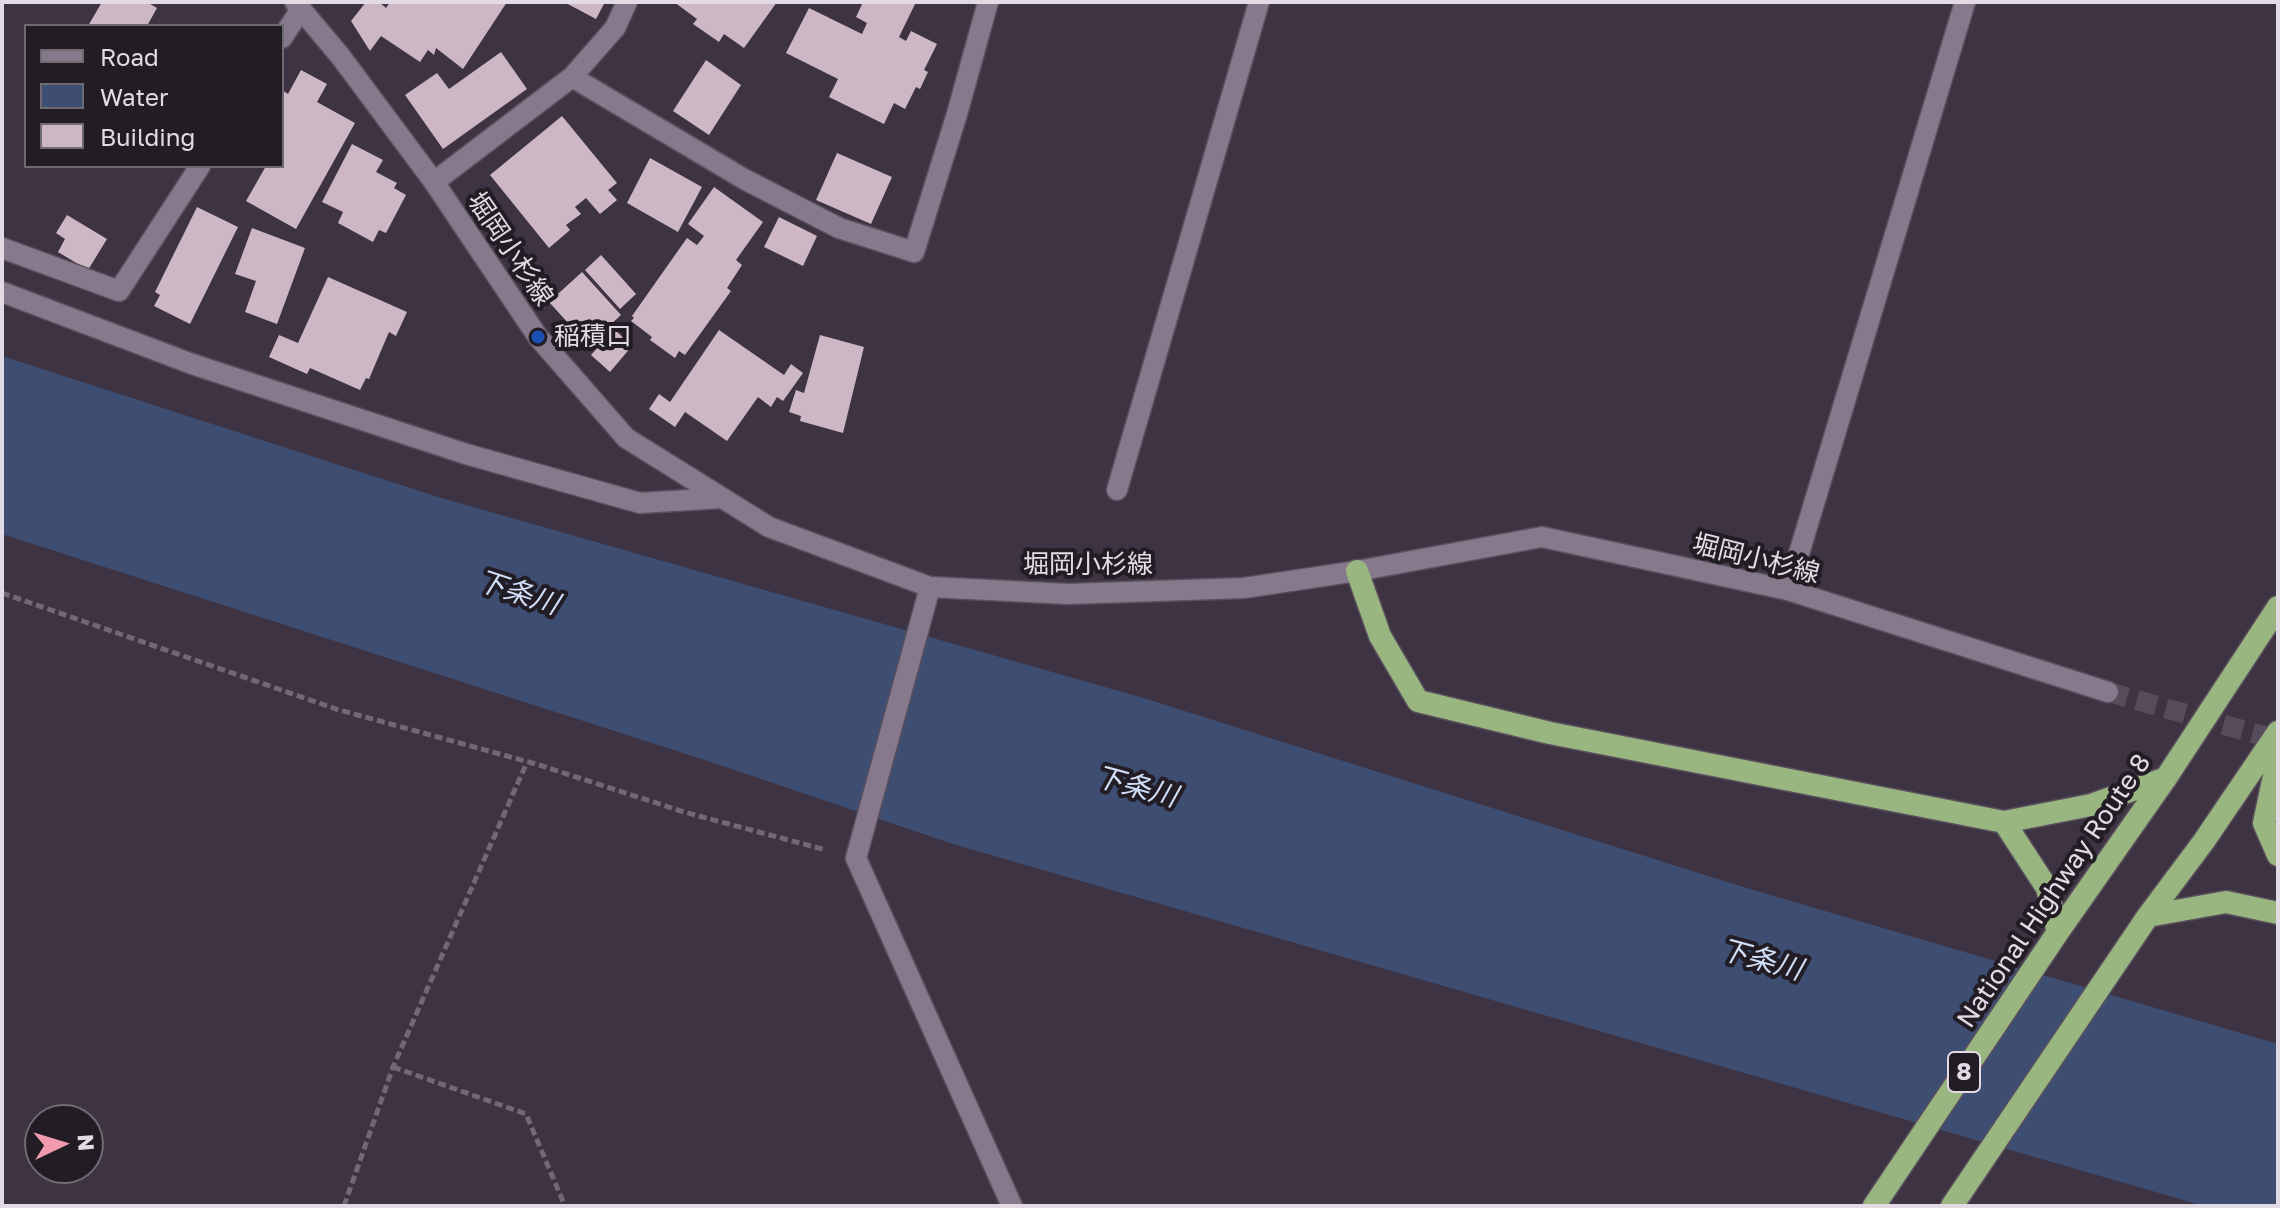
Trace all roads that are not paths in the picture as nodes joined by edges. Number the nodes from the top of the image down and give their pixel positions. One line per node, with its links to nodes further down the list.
1 (627, 2): 7 (street)
2 (988, 2): 7 (street)
3 (1259, 2): 12 (street)
4 (1965, 2): 16 (street)
5 (298, 6): 6 (street); 9 (street, 堀岡小杉線)
6 (284, 34)
7 (572, 77): 9 (street)
8 (199, 168): 10 (street)
9 (434, 182): 13 (street, 堀岡小杉線)
10 (2, 248)
11 (2, 292): 13 (street)
12 (1117, 490)
13 (722, 498): 15 (street, 堀岡小杉線)
14 (1357, 571): 15 (street, 堀岡小杉線); 16 (street, 堀岡小杉線); 22 (highway)
15 (930, 587): 28 (street)
16 (1788, 590): 18 (street, 堀岡小杉線)
17 (2278, 607): 21 (highway, National Highway Route 8 / 8)
18 (2108, 692)
19 (2278, 732): 25 (highway)
20 (2278, 757): 23 (highway)
21 (2166, 778): 22 (highway); 26 (highway, National Highway Route 8 / 8)
22 (2004, 822): 26 (highway)
23 (2278, 855)
24 (2278, 913): 25 (highway)
25 (2148, 916): 27 (highway)
26 (2058, 932): 29 (highway, National Highway Route 8 / 8)
27 (1954, 1204)
28 (1012, 1206)
29 (1874, 1206)

